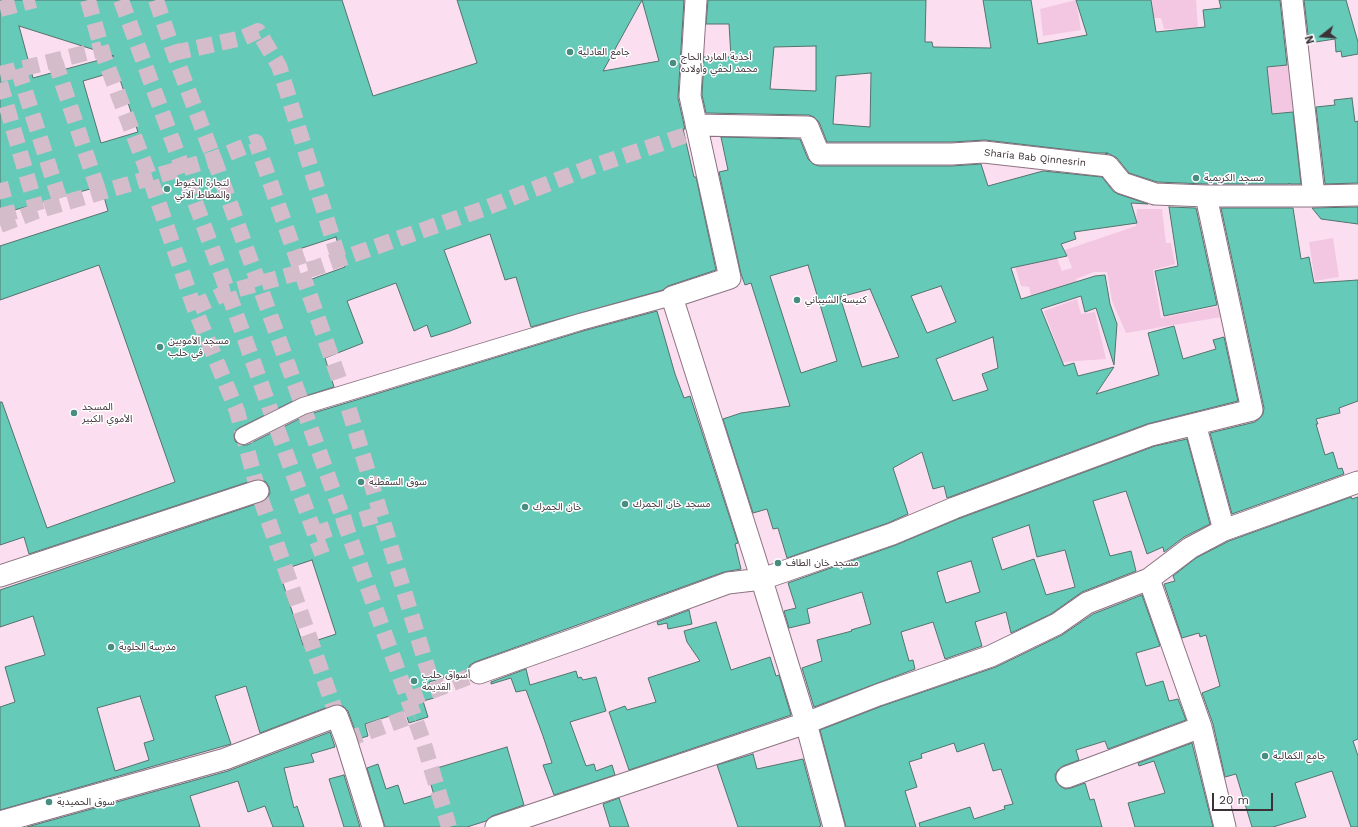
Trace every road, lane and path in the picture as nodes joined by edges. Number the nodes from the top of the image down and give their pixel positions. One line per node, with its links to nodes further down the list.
1 (696, 0): 3 (street)
2 (1292, 0): 6 (street)
3 (696, 125): 5 (street, Sharia Bab Qinnesrin); 7 (street)
4 (1358, 195): 6 (street, Sharia Bab Qinnesrin)
5 (1206, 196): 6 (street, Sharia Bab Qinnesrin); 8 (street)
6 (1314, 196)
7 (672, 297): 9 (street); 14 (street)
8 (1195, 424): 12 (street); 14 (street)
9 (243, 436)
10 (1358, 482): 12 (street)
11 (258, 491): 13 (street)
12 (1224, 530): 15 (street)
13 (0, 576)
14 (762, 579): 16 (street); 17 (street)
15 (1149, 579): 17 (street); 18 (street)
16 (480, 672)
17 (806, 723): 22 (street); 23 (street)
18 (1201, 727): 19 (street); 24 (street)
19 (1067, 777)
20 (0, 822): 21 (street)
21 (373, 827)
22 (496, 827)
23 (834, 827)
24 (1225, 827)

